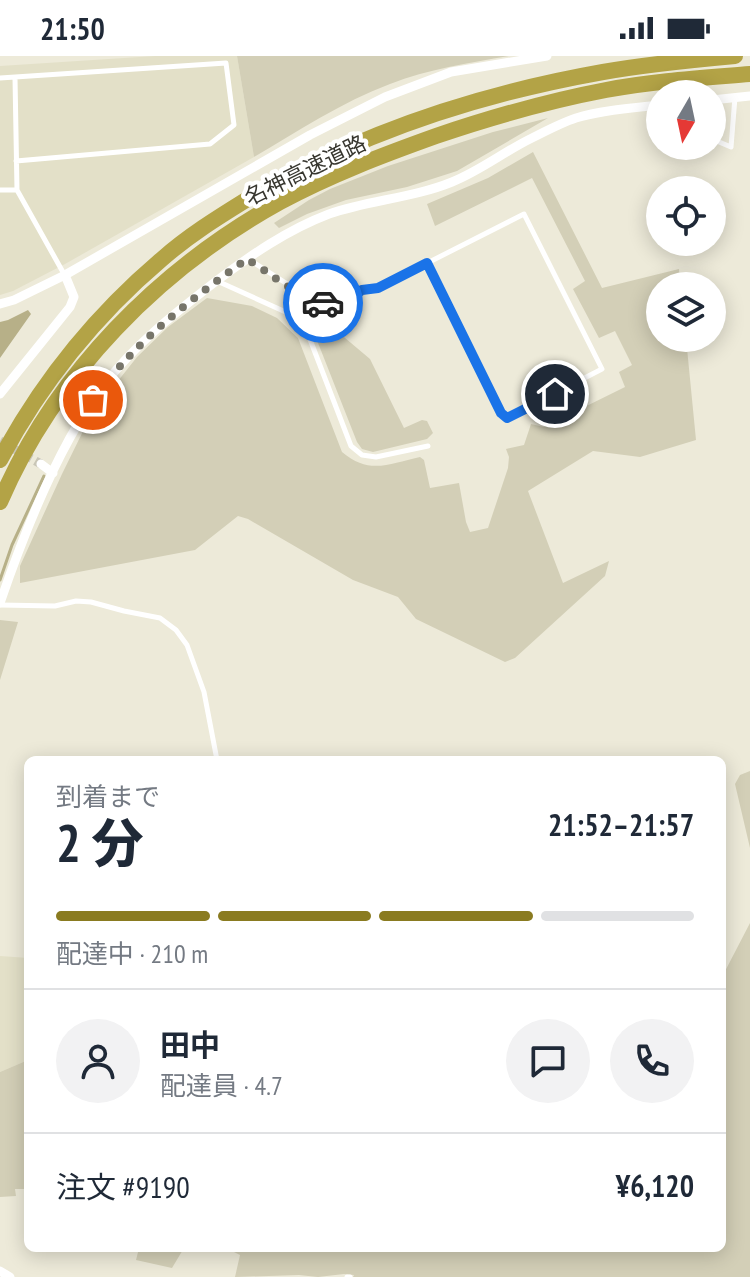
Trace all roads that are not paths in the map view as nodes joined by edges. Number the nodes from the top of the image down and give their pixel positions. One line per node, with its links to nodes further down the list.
1 (547, 56): 16 (street)
2 (735, 56): 21 (highway, 名神高速道路)
3 (750, 74): 24 (highway, 名神高速道路)
4 (0, 78): 5 (lane)
5 (15, 78): 11 (lane); 11 (lane)
6 (750, 96): 7 (street)
7 (735, 97): 8 (street); 10 (lane)
8 (726, 98)
9 (646, 107): 14 (street)
10 (726, 145)
11 (16, 161): 13 (lane)
12 (0, 190): 13 (lane)
13 (17, 190): 16 (lane)
14 (247, 259): 15 (lane); 17 (street)
15 (427, 263): 15 (lane)
16 (65, 275): 18 (street); 19 (street)
17 (217, 281): 20 (lane); 23 (street)
18 (0, 304)
19 (0, 394)
20 (428, 446)
21 (0, 460)
22 (41, 464): 23 (street)
23 (53, 473): 25 (street)
24 (0, 502)
25 (0, 604): 26 (lane)
26 (216, 756)
27 (0, 1271): 28 (street)
28 (10, 1277)

